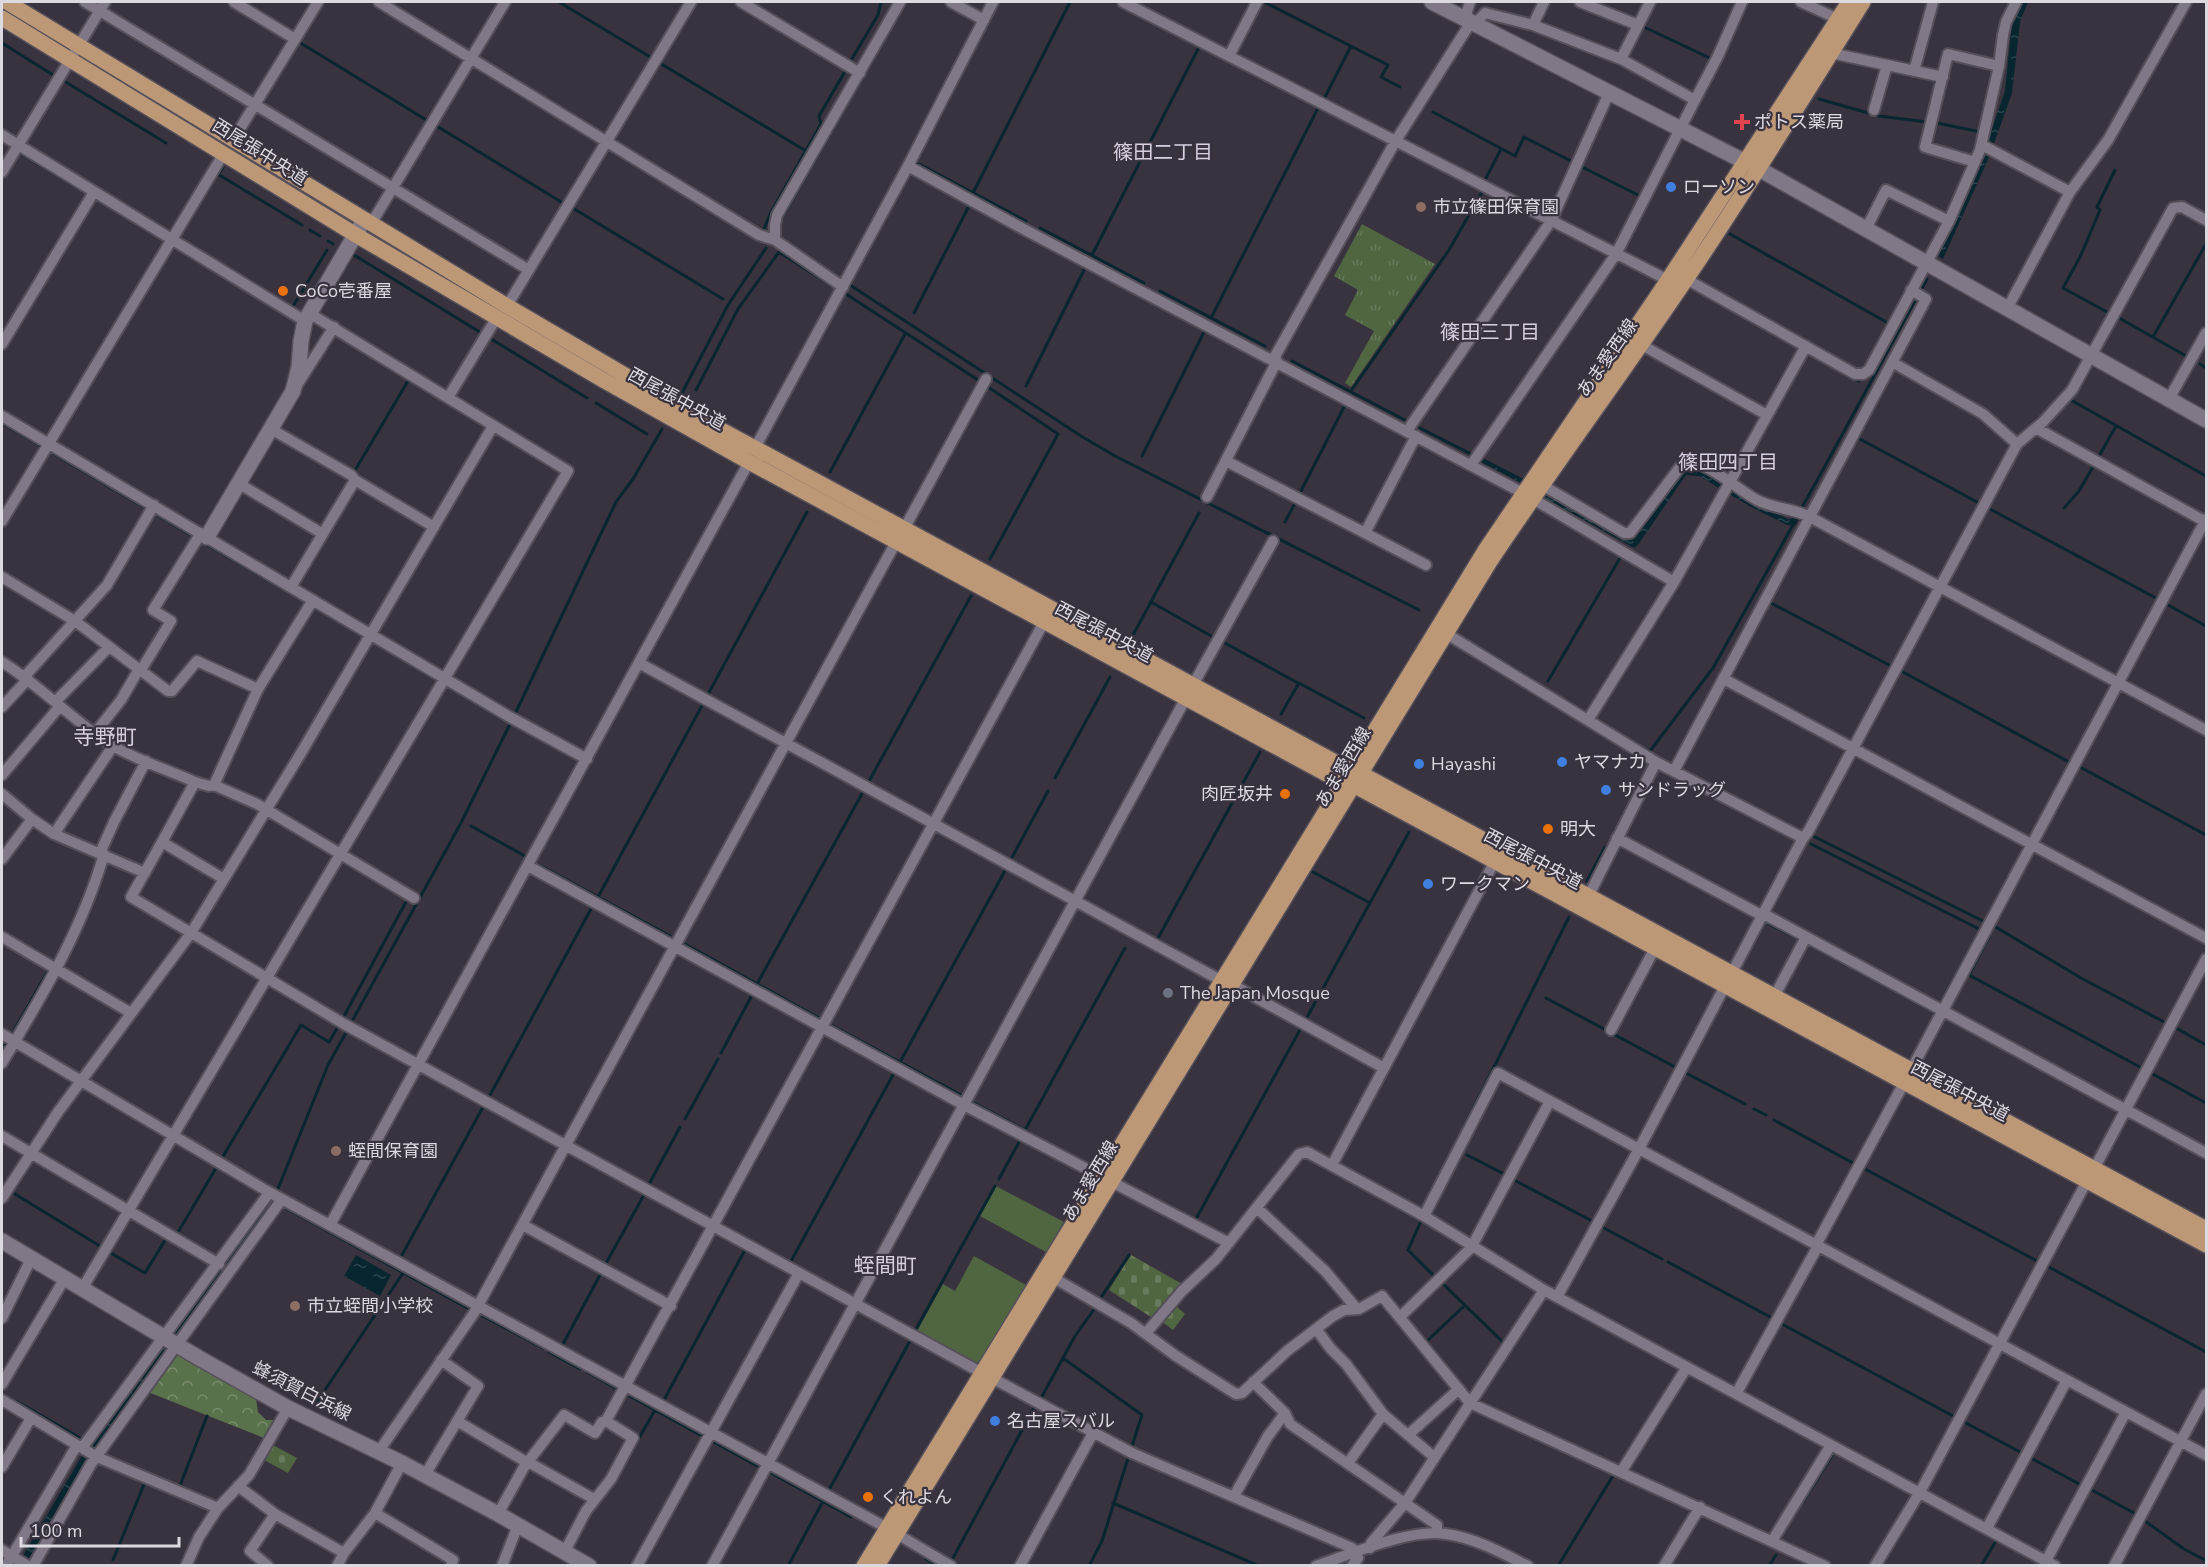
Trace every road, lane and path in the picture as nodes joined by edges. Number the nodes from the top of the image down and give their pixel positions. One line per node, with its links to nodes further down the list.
1 (7, 2): 34 (main road, 西尾張中央道)
2 (85, 2): 26 (street)
3 (234, 2): 33 (street)
4 (318, 2): 33 (street)
5 (379, 2): 37 (street)
6 (505, 2): 37 (street)
7 (692, 2): 52 (street)
8 (741, 2): 43 (street)
9 (900, 2): 43 (street)
10 (951, 2): 29 (street)
11 (993, 2): 29 (street)
12 (1123, 2): 36 (street)
13 (1257, 2): 36 (street)
14 (1432, 2): 30 (street)
15 (1470, 2): 30 (street)
16 (1544, 2): 31 (street)
17 (1580, 2): 32 (street)
18 (1650, 2): 32 (street)
19 (1742, 2): 46 (street)
20 (1801, 2): 28 (street)
21 (1849, 2): 28 (main road, あま愛西線)
22 (1863, 2): 35 (main road, あま愛西線)
23 (1933, 2): 42 (street)
24 (2017, 2): 41 (street)
25 (2186, 2): 63 (street)
26 (102, 6): 34 (street); 47 (street)
27 (2, 18): 39 (main road, 西尾張中央道)
28 (1838, 19): 58 (main road, あま愛西線)
29 (984, 20): 59 (street)
30 (1470, 21): 31 (street); 45 (street); 53 (street)
31 (1533, 25): 38 (street)
32 (1638, 25): 38 (street)
33 (295, 39): 47 (street)
34 (78, 45): 39 (street); 51 (main road, 西尾張中央道)
35 (1831, 52): 40 (street); 58 (main road, あま愛西線)
36 (1229, 56): 53 (street)
37 (470, 58): 52 (street); 61 (street)
38 (1621, 59): 46 (street)
39 (69, 60): 54 (street); 56 (main road, 西尾張中央道)
40 (1887, 65): 42 (street); 48 (street)
41 (2000, 66): 44 (street); 55 (street)
42 (1914, 70): 44 (street)
43 (860, 73): 71 (street)
44 (1943, 77): 57 (street)
45 (1610, 93): 49 (street); 65 (street)
46 (1695, 100): 49 (street)
47 (255, 105): 51 (street); 61 (street)
48 (1874, 110)
49 (1680, 129): 58 (street); 72 (street)
50 (2, 135): 54 (street)
51 (233, 140): 67 (main road, 西尾張中央道)
52 (606, 142): 71 (street); 74 (street)
53 (1395, 142): 65 (street); 90 (street)
54 (18, 145): 60 (street); 62 (street)
55 (1986, 147): 57 (street); 63 (street)
56 (224, 153): 69 (main road, 西尾張中央道); 70 (street)
57 (1975, 162): 66 (street)
58 (1753, 165): 68 (street); 75 (main road, あま愛西線); 76 (main road, あま愛西線)
59 (908, 166): 77 (street); 90 (street)
60 (2, 172)
61 (392, 188): 67 (street); 74 (street)
62 (94, 192): 70 (street); 84 (street)
63 (2070, 192): 79 (street)
64 (2206, 220): 88 (street)
65 (1551, 221): 72 (street); 102 (street)
66 (1950, 221): 68 (street); 73 (street)
67 (367, 222): 69 (street); 80 (main road, 西尾張中央道)
68 (1866, 229): 73 (street)
69 (356, 235): 80 (main road, 西尾張中央道); 81 (street)
70 (171, 239): 81 (street); 103 (street)
71 (775, 240): 77 (street)
72 (1616, 254): 76 (street); 107 (street)
73 (1927, 263): 78 (street); 79 (street)
74 (529, 270): 80 (street)
75 (1686, 279): 85 (main road, あま愛西線); 86 (street)
76 (1668, 280): 111 (main road, あま愛西線)
77 (843, 287): 105 (street)
78 (1916, 293): 86 (street); 91 (street)
79 (2007, 309): 88 (street)
80 (502, 312): 94 (street); 105 (main road, 西尾張中央道)
81 (307, 317): 82 (street); 93 (street)
82 (334, 327): 93 (street); 94 (street)
83 (2206, 333): 87 (street)
84 (2, 344)
85 (1640, 344): 96 (street); 111 (main road, あま愛西線)
86 (1806, 346): 96 (street)
87 (2196, 352): 89 (street); 95 (street)
88 (2092, 356): 95 (street); 100 (street)
89 (2206, 360)
90 (1275, 361): 102 (street); 106 (street)
91 (1892, 362): 104 (street); 114 (street)
92 (986, 378): 121 (street)
93 (293, 391): 101 (street)
94 (449, 396): 99 (street)
95 (2169, 399): 98 (street)
96 (1767, 415): 110 (street)
97 (2, 416): 103 (street)
98 (2206, 420)
99 (493, 426): 117 (street); 138 (street)
100 (2036, 428): 104 (street); 116 (street)
101 (271, 429): 108 (street); 109 (street)
102 (1411, 433): 107 (street); 118 (street)
103 (47, 444): 113 (street); 115 (street)
104 (2017, 444): 127 (street)
105 (752, 455): 121 (main road, 西尾張中央道); 135 (street)
106 (1226, 461): 112 (street); 118 (street)
107 (1471, 465): 111 (street)
108 (355, 480): 117 (street); 119 (street)
109 (238, 483): 119 (street); 120 (street)
110 (1727, 487): 111 (street); 114 (street); 125 (street)
111 (1534, 488): 125 (street); 132 (main road, あま愛西線); 156 (main road, あま愛西線)
112 (1207, 497)
113 (154, 505): 120 (street); 129 (street)
114 (1804, 514): 127 (street); 139 (street)
115 (2, 521)
116 (2206, 521): 140 (street)
117 (434, 527): 131 (street)
118 (1365, 533): 123 (street)
119 (323, 534): 126 (street)
120 (204, 535): 126 (street); 136 (street)
121 (900, 535): 130 (main road, 西尾張中央道); 142 (main road, 西尾張中央道); 148 (street)
122 (1273, 541): 142 (street)
123 (1426, 565)
124 (2, 577): 129 (street)
125 (1674, 582): 145 (street)
126 (291, 587): 128 (street)
127 (1940, 587): 140 (street); 150 (street)
128 (313, 600): 131 (street); 141 (street)
129 (75, 621): 133 (street); 137 (street)
130 (1044, 622): 142 (main road, 西尾張中央道); 162 (street)
131 (371, 634): 138 (street); 160 (street)
132 (1447, 634): 145 (street); 156 (main road, あま愛西線)
133 (109, 647): 136 (street); 143 (street)
134 (2, 662): 137 (street)
135 (639, 663): 148 (street); 151 (street)
136 (140, 670): 141 (street); 147 (street)
137 (27, 677): 143 (street); 144 (street)
138 (445, 679): 151 (street); 169 (street)
139 (1724, 679): 150 (street); 154 (street)
140 (2118, 681): 146 (street); 167 (street)
141 (258, 689): 158 (street)
142 (1189, 692): 156 (main road, 西尾張中央道); 177 (street)
143 (57, 704): 147 (street); 155 (street)
144 (2, 707)
145 (1588, 720): 153 (street)
146 (2206, 730)
147 (95, 733): 149 (street)
148 (786, 743): 162 (street); 183 (street)
149 (113, 746): 152 (street); 163 (street)
150 (1853, 749): 165 (street); 167 (street)
151 (587, 759): 172 (street)
152 (146, 761): 157 (street); 168 (street)
153 (1656, 762): 154 (street); 164 (street)
154 (1674, 771): 165 (street)
155 (2, 775)
156 (1352, 778): 171 (main road, 西尾張中央道); 175 (main road, 西尾張中央道); 189 (main road, あま愛西線)
157 (195, 782): 158 (street); 166 (street)
158 (214, 785): 160 (street)
159 (2, 794): 161 (street)
160 (267, 810): 169 (street); 174 (street)
161 (32, 819): 163 (street); 170 (street)
162 (934, 824): 177 (street); 193 (street)
163 (54, 834): 168 (street)
164 (1617, 838): 175 (street); 178 (street)
165 (1803, 838): 178 (street)
166 (162, 842): 173 (street); 174 (street)
167 (2031, 844): 182 (street); 191 (street)
168 (102, 854): 173 (street); 186 (street)
169 (341, 855): 176 (street); 187 (street)
170 (2, 859)
171 (1495, 861): 184 (main road, 西尾張中央道); 199 (street)
172 (528, 866): 183 (street); 198 (street)
173 (145, 873): 179 (street)
174 (224, 879): 179 (street)
175 (1588, 897): 188 (main road, 西尾張中央道)
176 (414, 898)
177 (1075, 901): 189 (street); 203 (street)
178 (1762, 914): 181 (street); 188 (street)
179 (191, 933): 187 (street); 192 (street)
180 (2, 937): 186 (street)
181 (1806, 937): 190 (street); 191 (street)
182 (2206, 938)
183 (675, 946): 193 (street); 207 (street)
184 (1655, 948): 188 (main road, 西尾張中央道); 194 (street)
185 (2206, 959): 204 (street)
186 (56, 970): 192 (street); 196 (street)
187 (268, 978): 198 (street); 206 (street)
188 (1728, 980): 190 (main road, 西尾張中央道); 200 (main road, 西尾張中央道); 208 (street)
189 (1227, 983): 199 (street); 213 (main road, あま愛西線)
190 (1774, 997): 200 (main road, 西尾張中央道)
191 (1942, 1010): 200 (street); 204 (street)
192 (131, 1013): 201 (street)
193 (823, 1027): 203 (street); 221 (street)
194 (1611, 1030)
195 (2, 1034): 196 (street)
196 (15, 1041): 197 (street); 201 (street)
197 (2, 1063)
198 (419, 1064): 207 (street); 219 (street)
199 (1384, 1068): 211 (street)
200 (1907, 1076): 212 (main road, 西尾張中央道); 227 (street)
201 (82, 1082): 206 (street); 209 (street)
202 (1550, 1101): 208 (street); 218 (street); 226 (street)
203 (964, 1105): 213 (street); 236 (street)
204 (2126, 1110): 210 (street); 212 (street)
205 (2, 1136): 209 (street)
206 (174, 1136): 214 (street); 217 (street)
207 (567, 1145): 220 (street); 221 (street)
208 (1639, 1149): 227 (street); 235 (street)
209 (30, 1152): 215 (street); 217 (street)
210 (2206, 1153)
211 (1332, 1165): 216 (street); 218 (street)
212 (2090, 1175): 222 (main road, 西尾張中央道); 225 (main road, 西尾張中央道); 245 (street)
213 (1107, 1179): 224 (street); 232 (main road, あま愛西線); 248 (main road, あま愛西線)
214 (276, 1196): 219 (street); 229 (street); 244 (street)
215 (2, 1198)
216 (1257, 1208): 224 (street); 239 (street)
217 (130, 1211): 229 (street); 233 (street)
218 (1424, 1216): 226 (street)
219 (330, 1225): 237 (street)
220 (523, 1225): 237 (street); 238 (street)
221 (714, 1227): 230 (street); 238 (street)
222 (2206, 1229)
223 (2, 1241): 228 (street, 蜂須賀白浜線)
224 (1228, 1243): 243 (street)
225 (2206, 1245)
226 (1472, 1246): 234 (street); 240 (street)
227 (1817, 1246): 245 (street); 254 (street)
228 (31, 1258): 231 (street, 蜂須賀白浜線); 241 (street)
229 (219, 1264): 244 (street)
230 (799, 1273): 236 (street); 265 (street)
231 (65, 1278): 233 (street, 蜂須賀白浜線); 251 (street)
232 (1054, 1278): 243 (street); 248 (main road, あま愛西線)
233 (82, 1289): 244 (street, 蜂須賀白浜線)
234 (1544, 1290): 235 (street); 257 (street)
235 (1557, 1297): 247 (street)
236 (856, 1304): 248 (street); 278 (street)
237 (478, 1306): 246 (street); 252 (street)
238 (671, 1306): 252 (street)
239 (1357, 1309): 240 (street); 242 (street)
240 (1400, 1317): 253 (street)
241 (2, 1318)
242 (1316, 1329): 250 (street); 261 (street)
243 (1146, 1334): 250 (street)
244 (170, 1341): 258 (street, 蜂須賀白浜線); 270 (street); 273 (street)
245 (1999, 1344): 249 (street); 283 (street)
246 (441, 1360): 263 (street); 271 (street)
247 (1687, 1367): 254 (street); 280 (street)
248 (987, 1375): 266 (street); 294 (main road, あま愛西線)
249 (2067, 1380): 259 (street); 293 (street)
250 (1253, 1382): 260 (street)
251 (2, 1384)
252 (627, 1386): 264 (street); 265 (street)
253 (1459, 1389): 257 (street); 267 (street)
254 (1736, 1394): 269 (street)
255 (2206, 1394): 268 (street)
256 (2, 1400): 262 (street)
257 (1470, 1403): 274 (street); 280 (street)
258 (288, 1407): 271 (street, 蜂須賀白浜線); 282 (street)
259 (2126, 1412): 268 (street); 302 (street)
260 (1285, 1413): 277 (street); 284 (street)
261 (1383, 1414): 267 (street); 277 (street)
262 (31, 1418): 270 (street); 279 (street)
263 (457, 1421): 275 (street); 281 (street)
264 (606, 1421): 275 (street); 285 (street)
265 (711, 1432): 278 (street); 309 (street)
266 (1093, 1433): 284 (street); 314 (street)
267 (1408, 1435): 274 (street)
268 (2181, 1442): 272 (street); 321 (street)
269 (1831, 1445): 283 (street); 296 (street)
270 (81, 1448): 273 (street); 301 (street)
271 (380, 1451): 276 (street, 蜂須賀白浜線)
272 (2206, 1455)
273 (95, 1456): 288 (street); 301 (street)
274 (1434, 1457): 286 (street)
275 (528, 1462): 285 (street); 291 (street)
276 (402, 1463): 281 (street, 蜂須賀白浜線); 289 (street)
277 (1348, 1463): 286 (street)
278 (768, 1464): 294 (street); 310 (street)
279 (2, 1467)
280 (1621, 1472): 287 (street)
281 (425, 1475): 291 (street, 蜂須賀白浜線)
282 (238, 1486): 288 (street); 290 (street)
283 (1920, 1492): 293 (street); 320 (street)
284 (1234, 1496): 300 (street)
285 (594, 1499): 298 (street)
286 (1405, 1503): 295 (street); 297 (street)
287 (1700, 1507): 296 (street); 318 (street)
288 (218, 1508): 305 (street)
289 (375, 1513): 299 (street); 303 (street)
290 (275, 1514): 299 (street); 306 (street)
291 (498, 1514): 292 (street, 蜂須賀白浜線)
292 (519, 1525): 298 (street, 蜂須賀白浜線); 308 (street)
293 (1987, 1528): 302 (street)
294 (892, 1531): 311 (main road, あま愛西線); 312 (main road, あま愛西線); 313 (street)
295 (1437, 1533): 297 (street); 317 (street)
296 (1772, 1541): 319 (street)
297 (1370, 1548): 300 (street)
298 (565, 1551): 304 (street, 蜂須賀白浜線)
299 (344, 1553): 307 (street)
300 (1356, 1553): 315 (street); 316 (street)
301 (18, 1561)
302 (2051, 1563)
303 (455, 1564)
304 (583, 1564)
305 (186, 1566)
306 (268, 1566)
307 (337, 1566)
308 (502, 1566)
309 (637, 1566)
310 (712, 1566)
311 (864, 1566)
312 (877, 1566)
313 (951, 1566)
314 (1020, 1566)
315 (1316, 1566)
316 (1352, 1566)
317 (1528, 1566)
318 (1664, 1566)
319 (1825, 1566)
320 (1875, 1566)
321 (2114, 1566)

